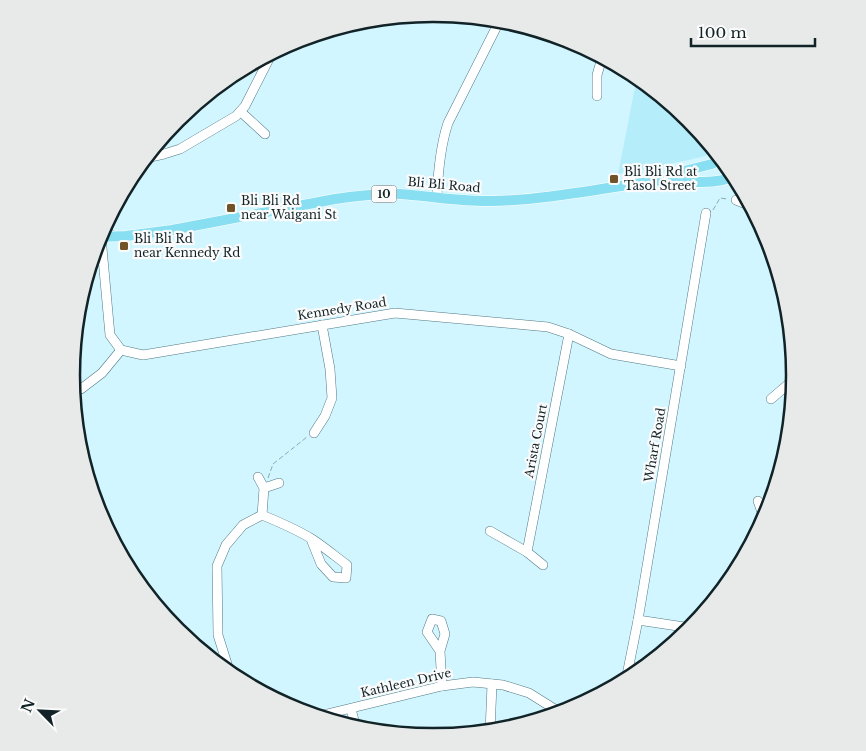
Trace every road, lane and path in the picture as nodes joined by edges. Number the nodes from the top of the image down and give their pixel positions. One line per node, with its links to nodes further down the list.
1 (496, 28): 11 (street)
2 (266, 65): 5 (street)
3 (600, 65): 4 (street)
4 (597, 96)
5 (241, 112): 6 (street); 7 (street)
6 (265, 134)
7 (158, 155)
8 (714, 163): 9 (main road, Bli Bli Road / 10)
9 (670, 179): 10 (main road, Bli Bli Road / 10); 11 (main road, Bli Bli Road / 10)
10 (727, 179)
11 (437, 198): 15 (main road, Bli Bli Road / 10)
12 (736, 200): 13 (street); 14 (path)
13 (741, 202)
14 (706, 213): 20 (street, Wharf Road)
15 (108, 237)
16 (104, 249): 19 (street)
17 (322, 324): 18 (street, Kennedy Road); 19 (street, Kennedy Road); 24 (street)
18 (569, 334): 20 (street, Kennedy Road); 33 (street, Arista Court)
19 (120, 350): 22 (street)
20 (681, 366): 35 (street, Wharf Road)
21 (786, 387): 23 (street)
22 (81, 389)
23 (771, 399)
24 (314, 433): 27 (path)
25 (258, 477): 27 (street)
26 (279, 483): 27 (street)
27 (264, 488): 30 (street)
28 (758, 501): 29 (street)
29 (760, 507)
30 (262, 515): 32 (street); 38 (street)
31 (490, 531): 33 (street)
32 (311, 539): 32 (street)
33 (527, 552): 34 (street)
34 (543, 564)
35 (638, 620): 36 (street); 39 (street, Wharf Road)
36 (681, 626)
37 (440, 651): 41 (street)
38 (226, 662)
39 (628, 670)
40 (492, 684): 41 (street, Kathleen Drive); 42 (street, Kathleen Drive); 46 (street)
41 (442, 686): 43 (street, Kathleen Drive)
42 (553, 707)
43 (351, 709): 44 (street, Kathleen Drive); 45 (street)
44 (331, 713)
45 (354, 719)
46 (490, 724)

